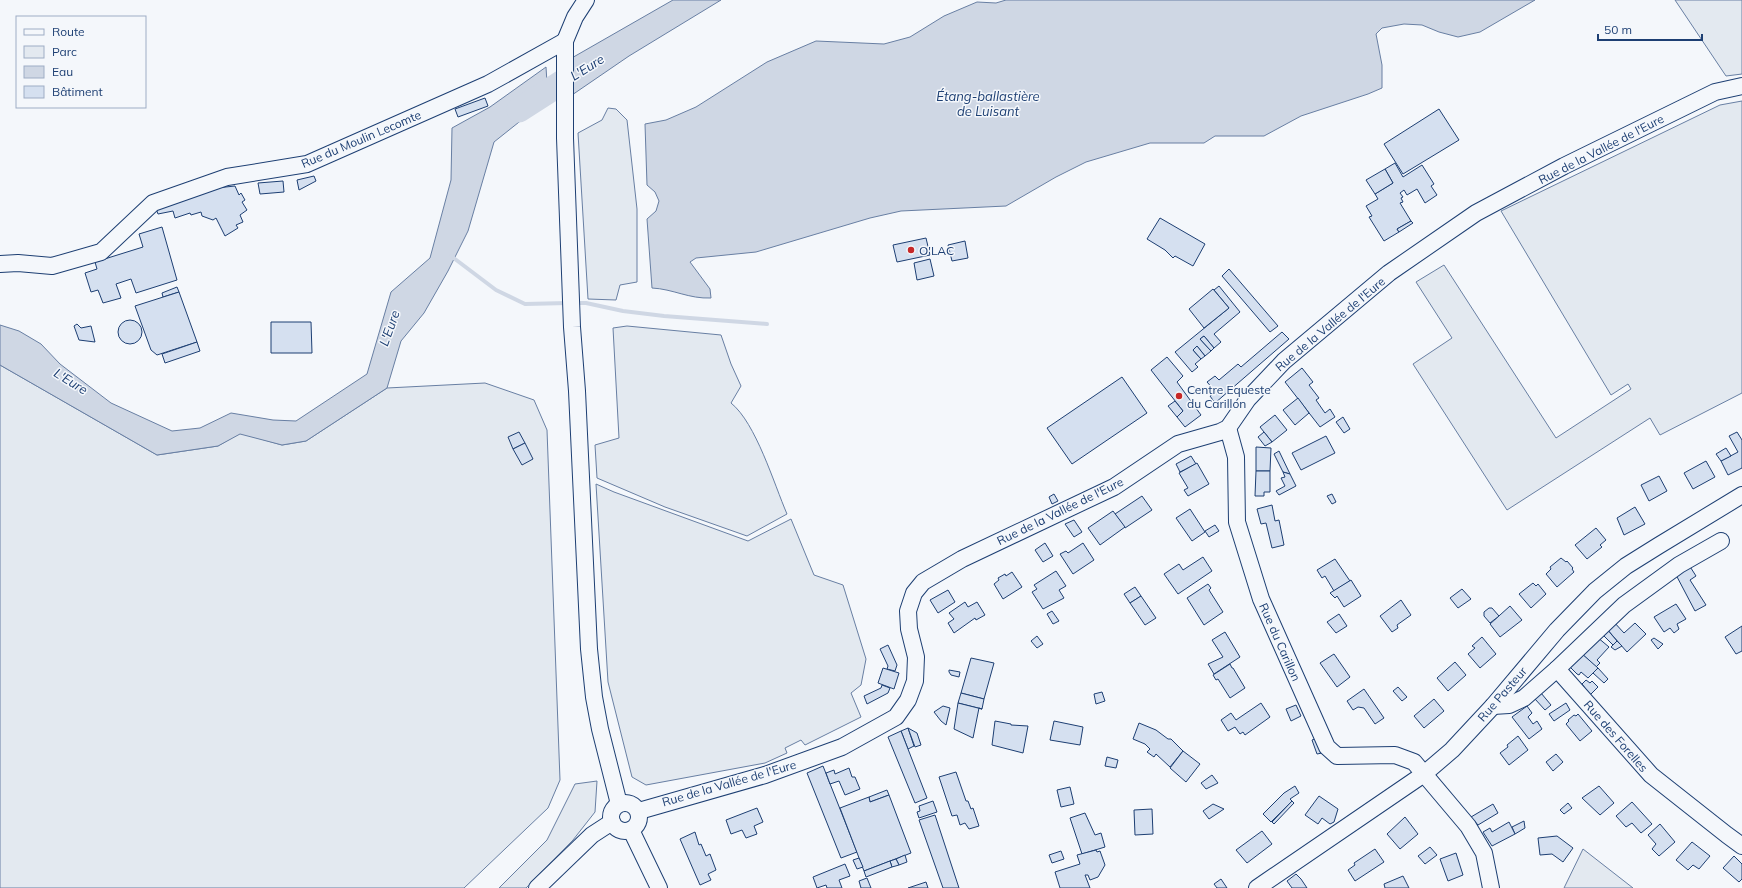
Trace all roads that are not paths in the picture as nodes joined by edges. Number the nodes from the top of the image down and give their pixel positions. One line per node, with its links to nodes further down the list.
1 (586, 0): 2 (street)
2 (565, 41): 4 (street, Rue du Moulin Lecomte); 11 (street)
3 (1742, 86): 5 (street, Rue de la Vallée de l'Eure)
4 (0, 264)
5 (1228, 428): 10 (street, Rue du Carillon); 12 (street, Rue de la Vallée de l'Eure)
6 (1742, 495): 9 (street, Rue Pasteur)
7 (1721, 541): 8 (street)
8 (1557, 669): 9 (street); 15 (street, Rue des Forelles)
9 (1493, 706): 10 (street, Rue Pasteur)
10 (1424, 774): 18 (street, Rue Pasteur); 19 (street, Rue du Carillon)
11 (619, 804): 12 (street); 13 (street)
12 (639, 811): 14 (street)
13 (612, 822): 14 (street); 16 (street)
14 (631, 830): 17 (street)
15 (1742, 846)
16 (537, 888)
17 (659, 888)
18 (1257, 888)
19 (1490, 888)

